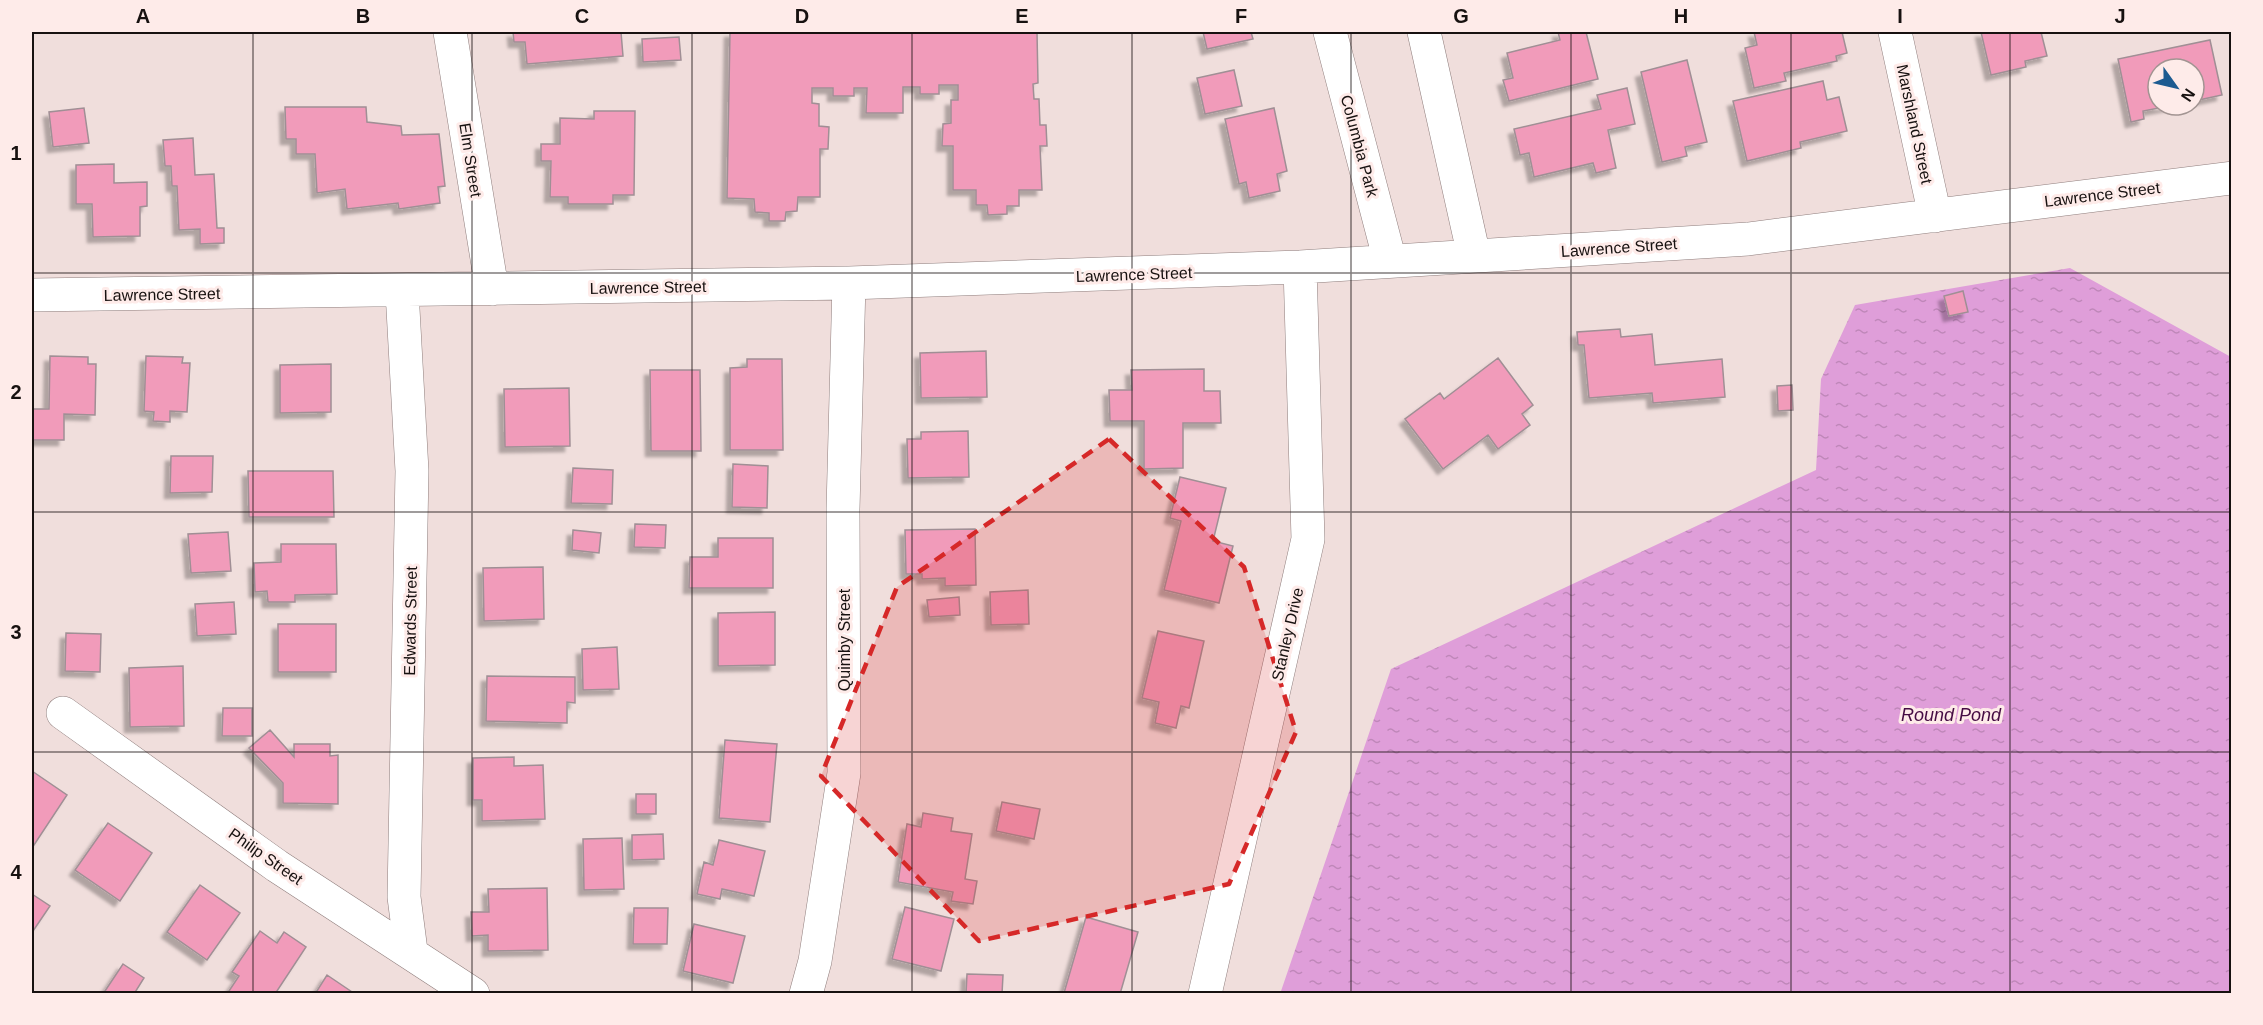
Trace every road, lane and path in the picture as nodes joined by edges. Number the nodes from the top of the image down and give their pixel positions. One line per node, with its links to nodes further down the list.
1 (450, 32): 11 (street, Elm Street)
2 (1330, 32): 8 (street, Columbia Park)
3 (1424, 32): 7 (street)
4 (1895, 32): 6 (street, Marshland Street)
5 (2232, 178): 6 (street, Lawrence Street)
6 (1935, 216): 7 (street, Lawrence Street)
7 (1474, 256): 8 (street, Lawrence Street)
8 (1390, 261): 9 (street, Lawrence Street)
9 (1300, 267): 10 (street, Lawrence Street); 18 (street, Stanley Drive)
10 (849, 283): 11 (street, Lawrence Street); 17 (street, Quimby Street)
11 (492, 289): 12 (street, Lawrence Street)
12 (402, 291): 13 (street, Lawrence Street); 15 (street, Edwards Street)
13 (32, 295)
14 (63, 713): 15 (street, Philip Street)
15 (411, 951): 16 (street, Philip Street)
16 (473, 993)
17 (806, 993)
18 (1205, 993)

